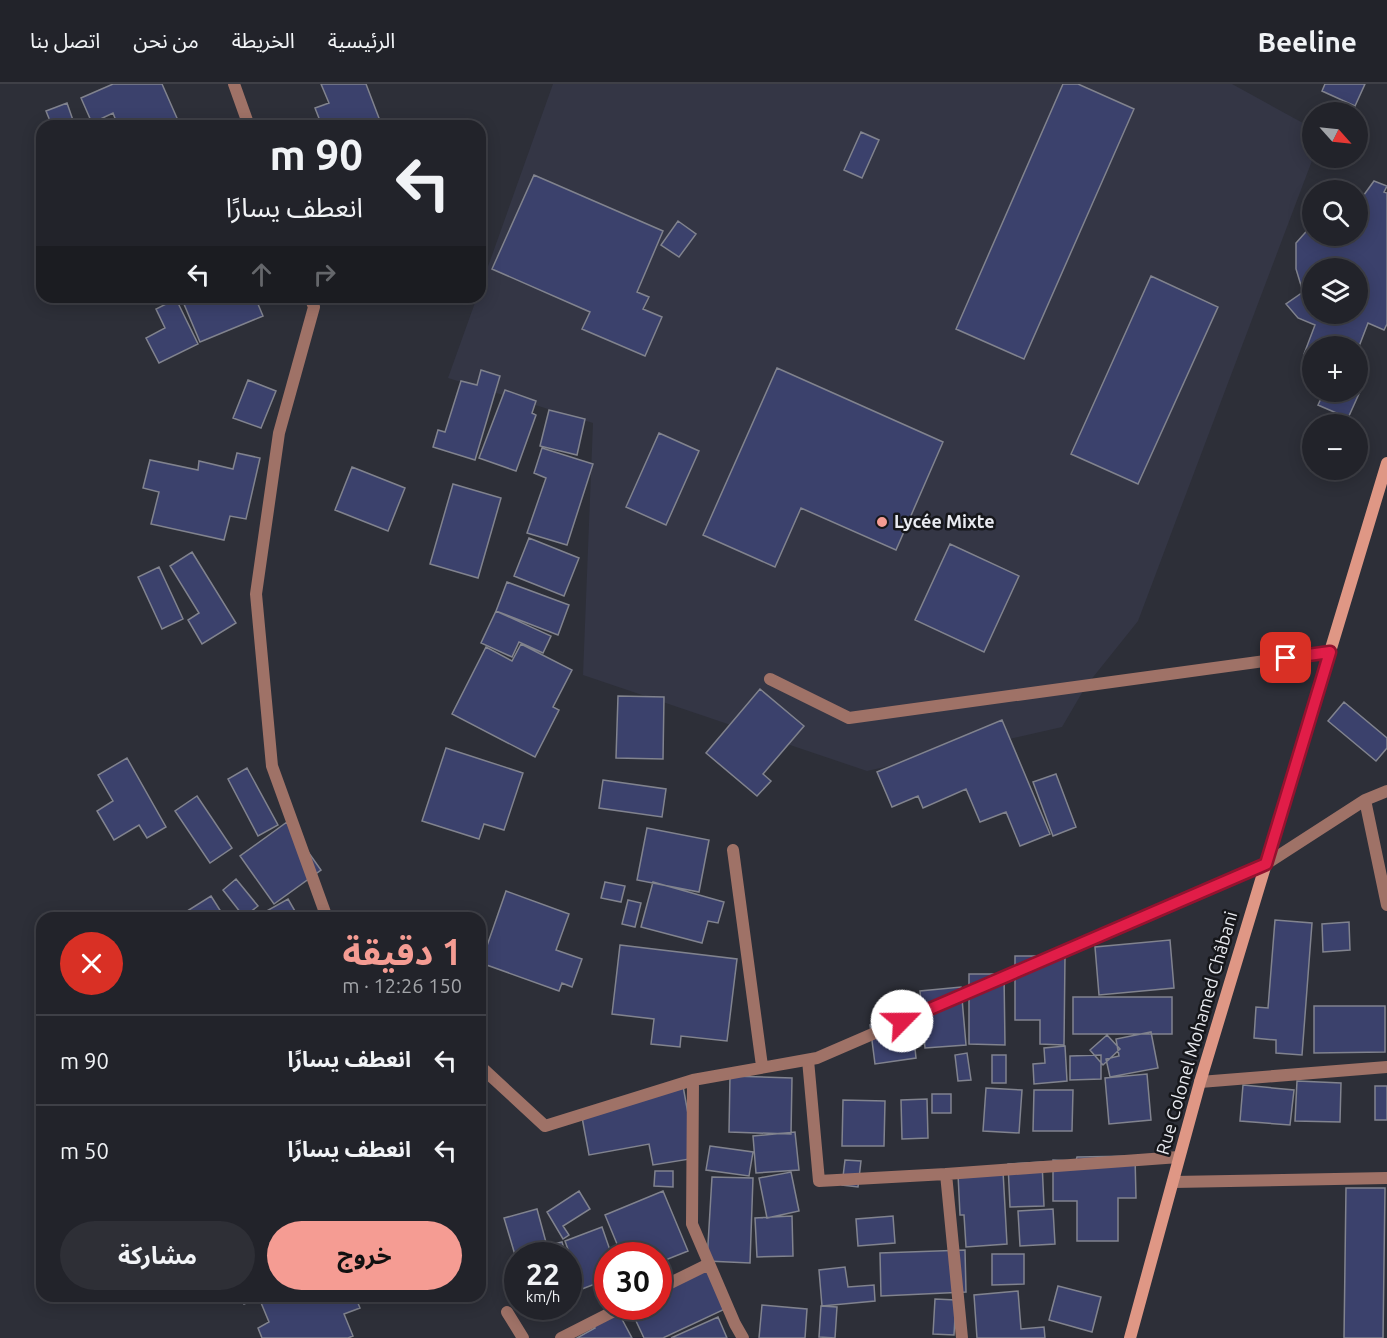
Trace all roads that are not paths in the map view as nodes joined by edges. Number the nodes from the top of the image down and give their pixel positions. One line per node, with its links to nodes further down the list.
1 (234, 84): 2 (street)
2 (247, 120)
3 (312, 303): 12 (street)
4 (1387, 464): 5 (main road, Rue Colonel Mohamed Châbani)
5 (1330, 652): 6 (street); 10 (main road, Rue Colonel Mohamed Châbani)
6 (770, 679)
7 (1387, 791): 8 (street)
8 (1365, 800): 10 (street); 11 (street)
9 (733, 850): 14 (street)
10 (1266, 864): 13 (street); 18 (main road, Rue Colonel Mohamed Châbani)
11 (1387, 905)
12 (325, 912)
13 (808, 1060): 14 (street); 20 (street)
14 (762, 1066): 17 (street)
15 (1387, 1066): 18 (street)
16 (486, 1072): 17 (street)
17 (693, 1080): 23 (street)
18 (1200, 1082): 19 (main road, Rue Colonel Mohamed Châbani)
19 (1179, 1157): 20 (street); 22 (main road, Rue Colonel Mohamed Châbani)
20 (946, 1174): 30 (street)
21 (1387, 1178): 22 (street)
22 (1173, 1182): 31 (main road, Rue Colonel Mohamed Châbani)
23 (709, 1264): 24 (street); 29 (street)
24 (672, 1282)
25 (512, 1320): 27 (street)
26 (596, 1320): 28 (street)
27 (523, 1338)
28 (561, 1338)
29 (743, 1338)
30 (962, 1338)
31 (1130, 1338)

